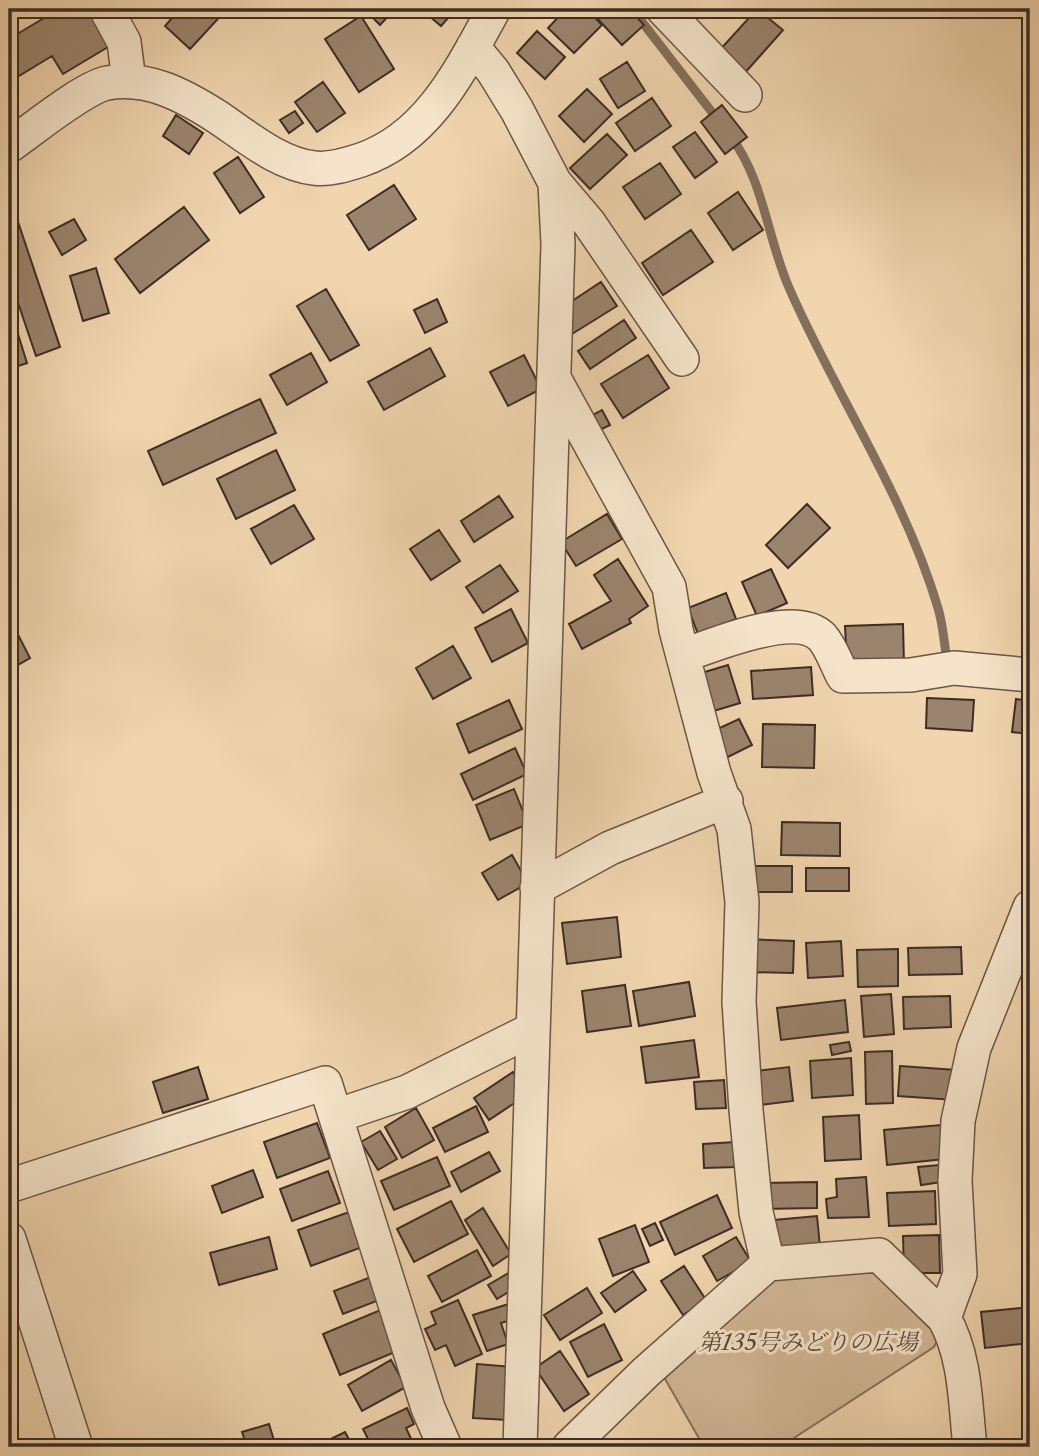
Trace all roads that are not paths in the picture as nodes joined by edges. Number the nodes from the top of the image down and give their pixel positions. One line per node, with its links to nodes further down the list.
1 (106, 9): 5 (street)
2 (494, 9): 4 (street)
3 (663, 9): 6 (street)
4 (473, 47): 5 (street); 8 (street)
5 (129, 81): 7 (street)
6 (745, 95)
7 (9, 146)
8 (555, 183): 9 (street); 10 (street)
9 (682, 359)
10 (554, 378): 11 (street); 14 (street)
11 (685, 655): 12 (street); 13 (street)
12 (1030, 675)
13 (726, 801): 14 (street); 20 (street)
14 (537, 888): 16 (street)
15 (1030, 907): 21 (street)
16 (531, 1030): 17 (street); 24 (street)
17 (336, 1116): 18 (street); 23 (street)
18 (9, 1186)
19 (9, 1239): 22 (street)
20 (768, 1264): 21 (street); 25 (street)
21 (944, 1318): 26 (street)
22 (76, 1447)
23 (445, 1447)
24 (520, 1447)
25 (569, 1447)
26 (970, 1447)

